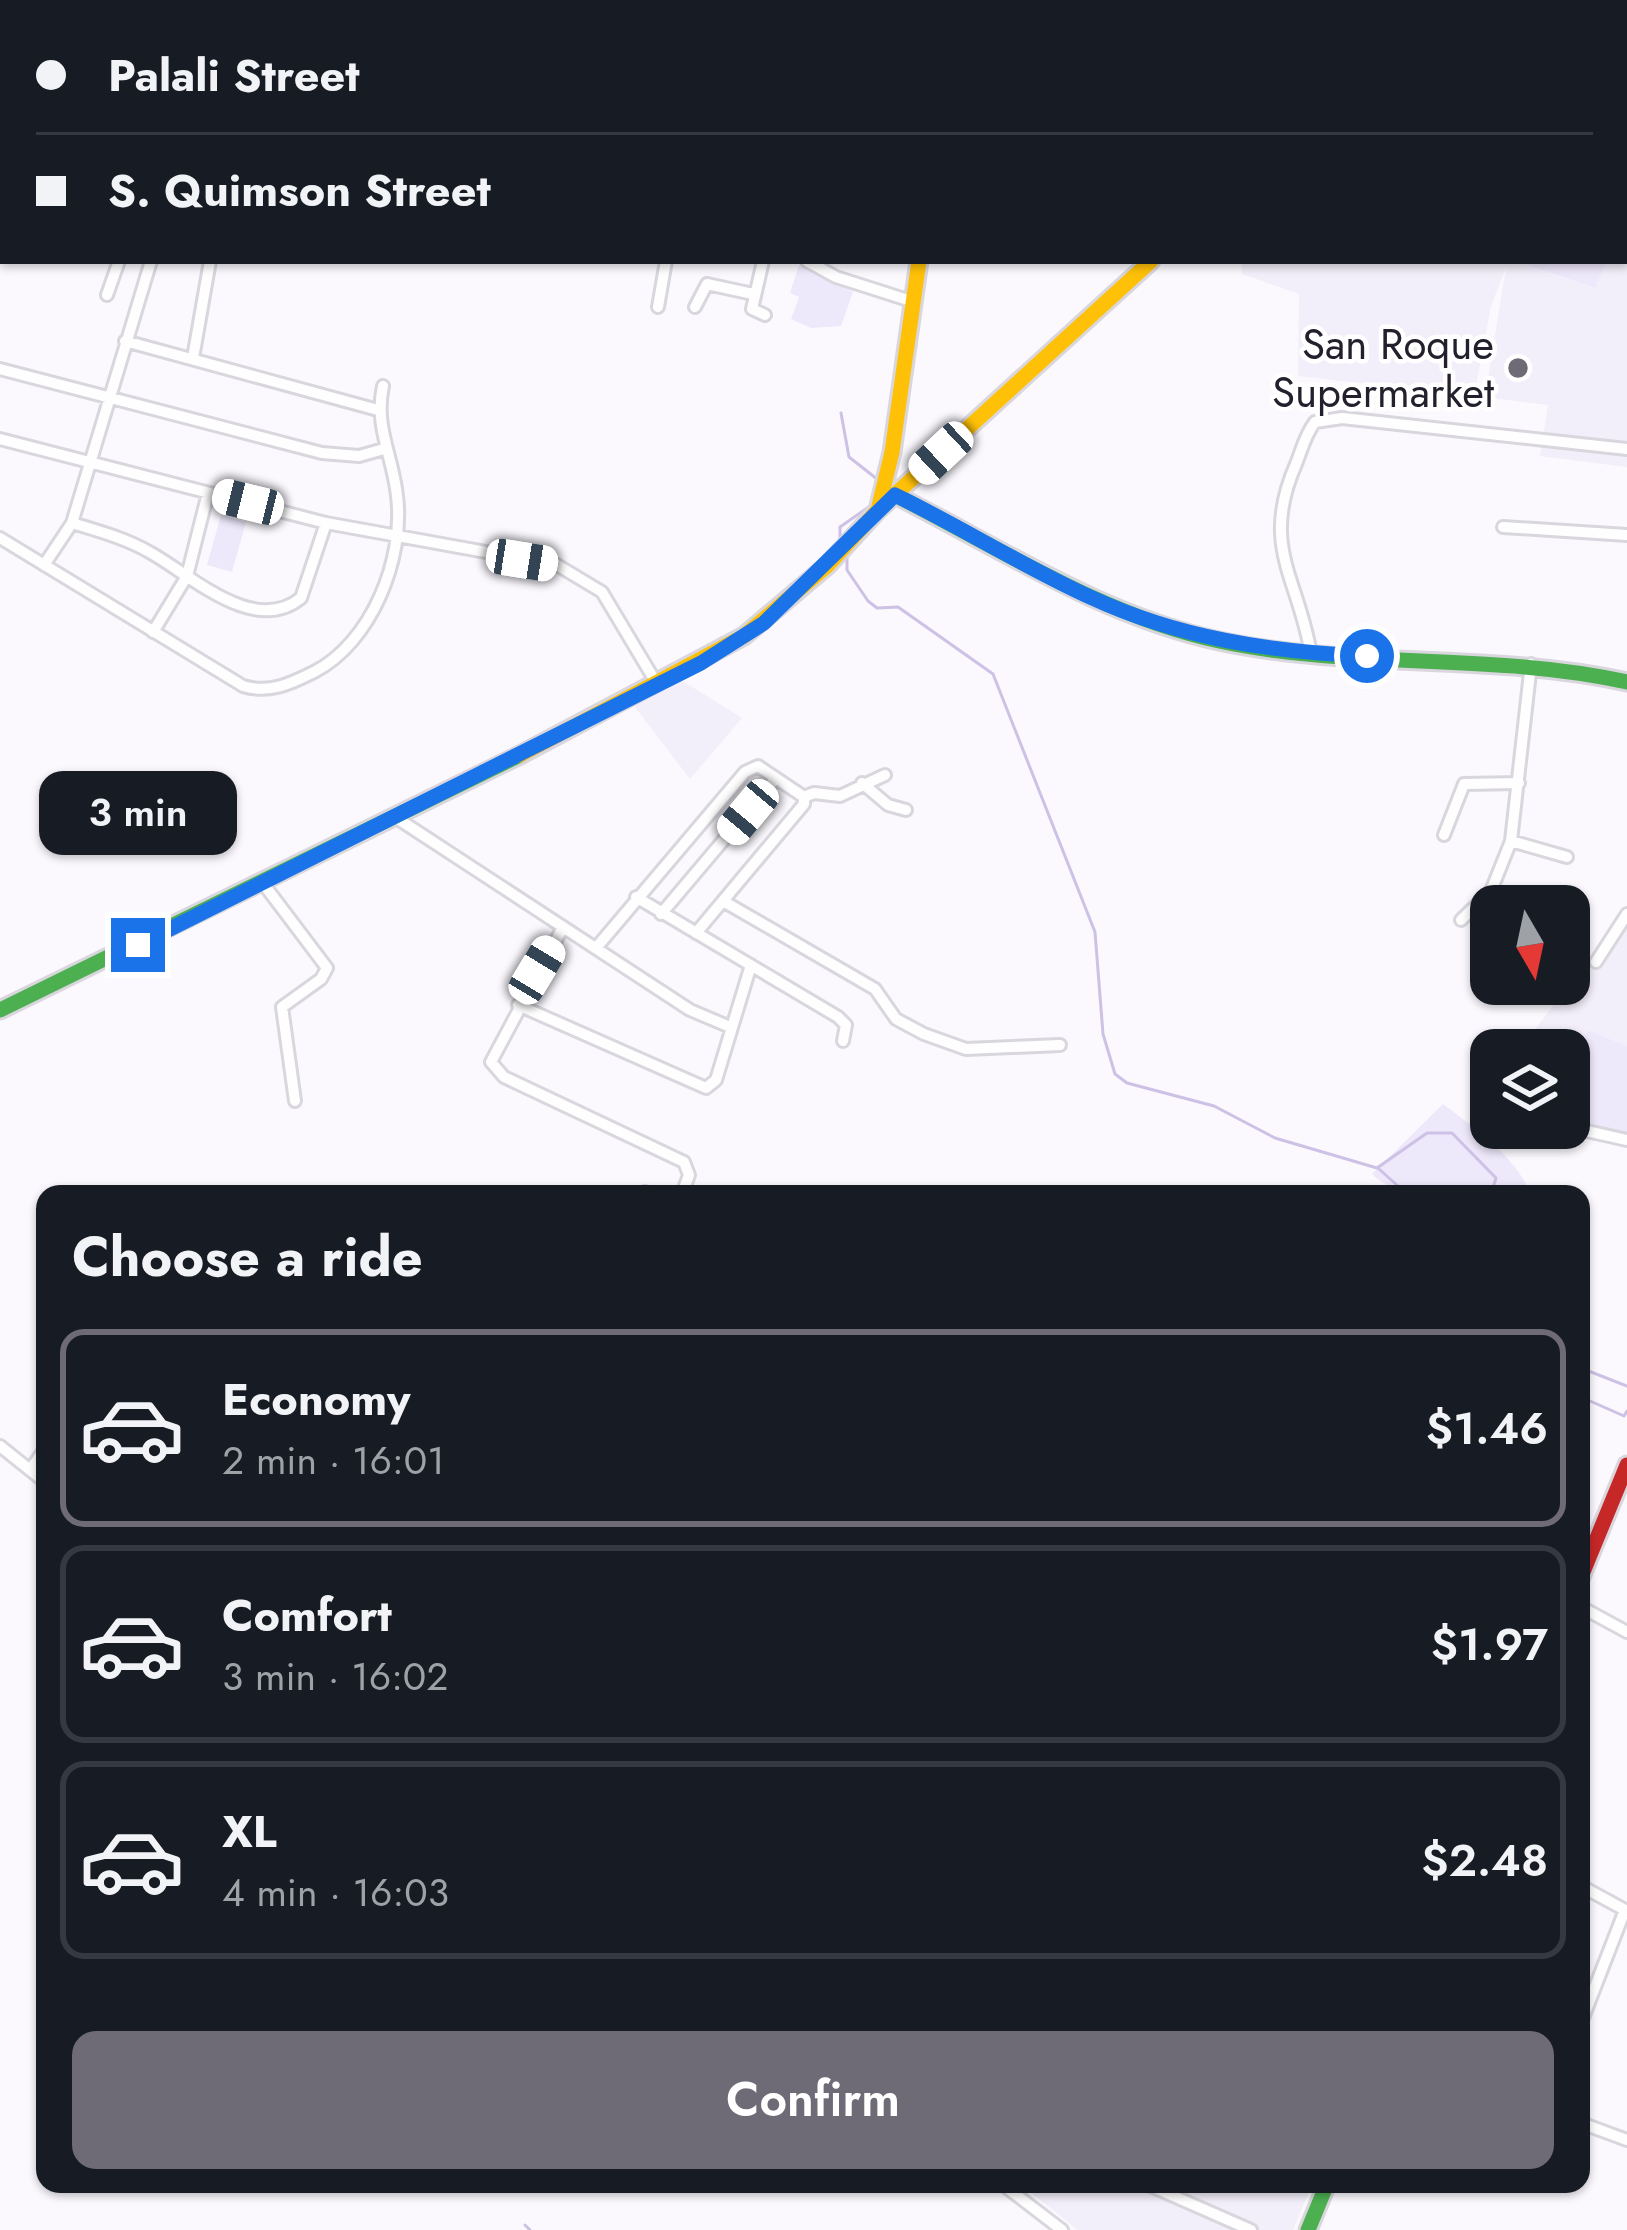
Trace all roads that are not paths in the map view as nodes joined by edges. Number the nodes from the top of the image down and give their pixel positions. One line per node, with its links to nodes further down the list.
1 (118, 264): 10 (street)
2 (151, 264): 15 (street)
3 (209, 264): 16 (street)
4 (665, 264): 12 (street)
5 (762, 264): 9 (street)
6 (812, 264): 11 (street)
7 (918, 264): 11 (street)
8 (1148, 264): 26 (street)
9 (753, 294): 13 (street); 14 (street)
10 (107, 295)
11 (911, 301): 27 (street)
12 (658, 307)
13 (695, 307)
14 (765, 315)
15 (125, 341): 16 (street); 19 (street)
16 (193, 358): 20 (street)
17 (0, 369): 19 (street)
18 (383, 386): 20 (street)
19 (109, 398): 22 (street); 24 (street)
20 (378, 410): 22 (street)
21 (0, 439): 24 (street)
22 (384, 449): 32 (street)
23 (1627, 449): 37 (street)
24 (92, 462): 25 (street); 29 (street)
25 (208, 493): 28 (street); 35 (street)
26 (895, 495): 27 (street); 37 (street)
27 (878, 510): 40 (street)
28 (326, 523): 32 (street); 35 (street)
29 (72, 524): 34 (street); 35 (street)
30 (1503, 527): 31 (street)
31 (1627, 535)
32 (397, 536): 36 (street); 40 (street)
33 (0, 538): 34 (street)
34 (44, 565): 36 (street)
35 (187, 576): 36 (street)
36 (153, 632)
37 (1312, 654): 38 (street)
38 (1531, 664): 39 (street); 44 (street)
39 (1627, 682)
40 (657, 684): 47 (street)
41 (886, 775): 43 (street)
42 (776, 778): 45 (street); 52 (street); 54 (street)
43 (862, 783): 45 (street); 46 (street)
44 (1519, 783): 48 (street); 49 (street)
45 (804, 797): 53 (street)
46 (906, 810)
47 (395, 818): 51 (street); 57 (street)
48 (1444, 835)
49 (1511, 841): 50 (street); 56 (street)
50 (1567, 857)
51 (262, 882): 63 (street); 67 (street)
52 (636, 897): 54 (street); 59 (street)
53 (723, 901): 58 (street); 66 (street)
54 (661, 914): 58 (street)
55 (1627, 914): 60 (street)
56 (1461, 920)
57 (563, 927): 59 (street); 62 (street)
58 (696, 933): 61 (street)
59 (596, 949): 64 (street)
60 (1596, 962)
61 (751, 965): 64 (street); 65 (street)
62 (518, 1005): 64 (street); 70 (street)
63 (0, 1010)
64 (730, 1027)
65 (843, 1041)
66 (1060, 1045)
67 (295, 1101)
68 (1590, 1131): 69 (street)
69 (1627, 1139)
70 (685, 1185)
71 (0, 1446): 74 (street)
72 (36, 1462): 74 (street)
73 (1627, 1465): 76 (street)
74 (30, 1470): 75 (street)
75 (36, 1475)
76 (1590, 1555)
77 (1590, 1612): 78 (street)
78 (1627, 1632)
79 (1590, 1891): 80 (street)
80 (1626, 1910): 81 (street)
81 (1590, 2000)
82 (1590, 2126): 83 (street)
83 (1627, 2140)
84 (1014, 2193): 87 (street)
85 (1166, 2193): 88 (street)
86 (1324, 2193): 89 (street)
87 (1062, 2230)
88 (1250, 2230)
89 (1308, 2230)

